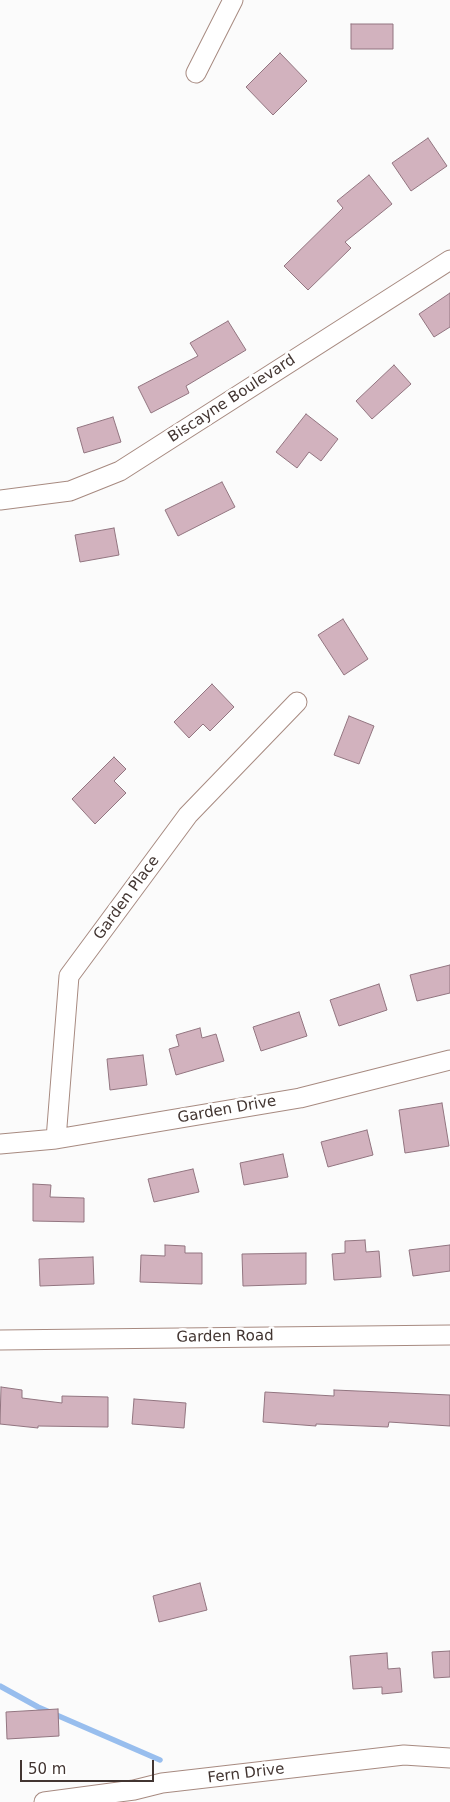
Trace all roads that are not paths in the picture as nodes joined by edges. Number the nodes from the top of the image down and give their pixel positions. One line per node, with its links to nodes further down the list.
1 (233, 0): 2 (street)
2 (196, 74)
3 (450, 260): 4 (street, Biscayne Boulevard)
4 (0, 500)
5 (297, 702): 7 (street, Garden Place)
6 (450, 1060): 7 (street, Garden Drive)
7 (56, 1139): 8 (street, Garden Drive)
8 (0, 1144)
9 (450, 1335): 10 (street, Garden Road)
10 (0, 1340)
11 (450, 1758): 12 (street, Fern Drive)
12 (44, 1802)

